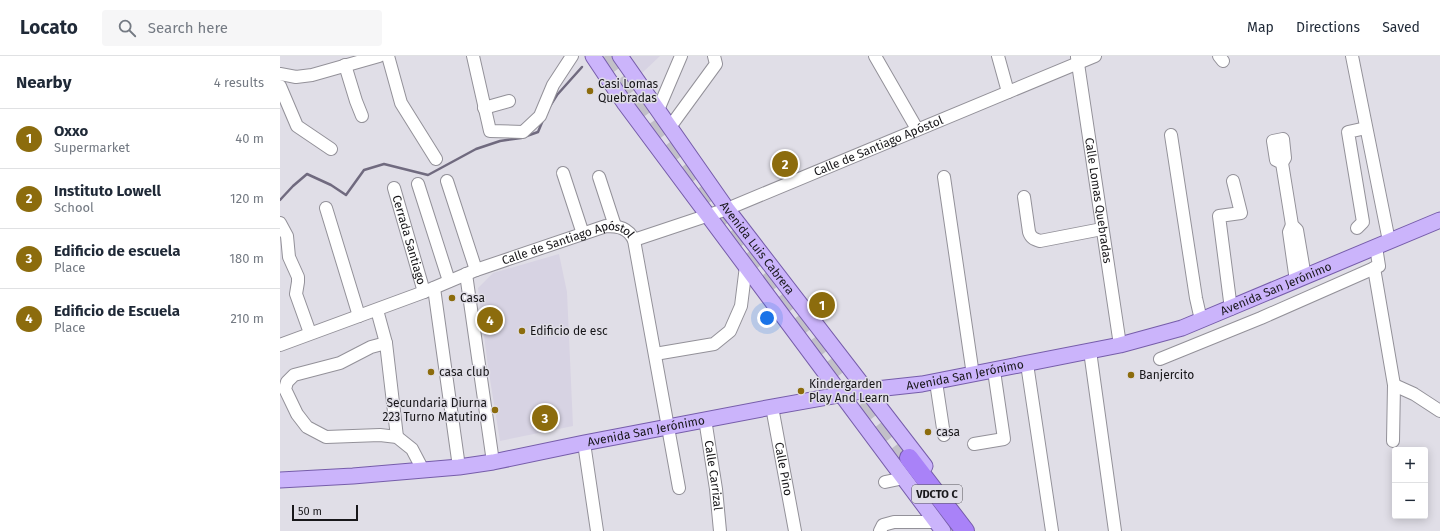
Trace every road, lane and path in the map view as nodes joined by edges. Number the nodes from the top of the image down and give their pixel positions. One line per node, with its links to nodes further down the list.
1 (379, 56): 14 (street)
2 (388, 56): 27 (street)
3 (473, 56): 19 (street)
4 (572, 56): 19 (street)
5 (593, 56): 39 (main road, Avenida Luis Cabrera)
6 (620, 56): 20 (main road, Avenida Luis Cabrera)
7 (681, 56): 20 (street)
8 (714, 56): 22 (street)
9 (875, 56): 24 (street)
10 (998, 56): 17 (street)
11 (1095, 56): 13 (street, Calle de Santiago Apóstol)
12 (1352, 56): 23 (street)
13 (1077, 60): 17 (street, Calle de Santiago Apóstol); 44 (street, Calle Lomas Quebradas)
14 (345, 65): 15 (street); 21 (street)
15 (280, 74)
16 (280, 86): 26 (street)
17 (1008, 92): 24 (street, Calle de Santiago Apóstol)
18 (508, 101): 19 (street)
19 (484, 108)
20 (658, 110): 22 (main road, Avenida Luis Cabrera)
21 (362, 116)
22 (670, 127): 38 (main road, Avenida Luis Cabrera)
23 (1366, 128): 43 (street); 47 (street)
24 (917, 129): 38 (street, Calle de Santiago Apóstol)
25 (1171, 134): 57 (street)
26 (331, 149)
27 (436, 159)
28 (1282, 163): 51 (street)
29 (563, 173): 45 (street)
30 (599, 177): 42 (street)
31 (944, 177): 68 (street)
32 (447, 181): 50 (street)
33 (1233, 181): 54 (street)
34 (418, 184): 52 (street)
35 (394, 188): 53 (street, Cerrada Santiago)
36 (1024, 197): 44 (street)
37 (326, 208): 56 (street)
38 (727, 209): 39 (street, Calle de Santiago Apóstol); 66 (main road, Avenida Luis Cabrera)
39 (707, 215): 46 (street, Calle de Santiago Apóstol); 48 (main road, Avenida Luis Cabrera)
40 (1440, 220): 47 (main road, Avenida San Jerónimo)
41 (280, 223): 58 (street)
42 (615, 226): 45 (street, Calle de Santiago Apóstol); 46 (street, Calle de Santiago Apóstol)
43 (1357, 228)
44 (1102, 229): 61 (street, Calle Lomas Quebradas)
45 (583, 234): 50 (street, Calle de Santiago Apóstol)
46 (634, 240): 63 (street)
47 (1383, 244): 49 (street); 51 (main road, Avenida San Jerónimo)
48 (746, 266): 63 (street); 69 (main road, Avenida Luis Cabrera)
49 (1377, 267): 64 (street); 71 (street)
50 (471, 272): 52 (street, Calle de Santiago Apóstol); 85 (street)
51 (1300, 279): 54 (main road, Avenida San Jerónimo)
52 (449, 281): 53 (street, Calle de Santiago Apóstol)
53 (429, 290): 55 (street, Calle de Santiago Apóstol); 86 (street, Cerrada Santiago)
54 (1231, 308): 57 (main road, Avenida San Jerónimo)
55 (377, 310): 56 (street, Calle de Santiago Apóstol); 59 (street)
56 (359, 316): 58 (street, Calle de Santiago Apóstol)
57 (1201, 320): 61 (main road, Avenida San Jerónimo)
58 (310, 333): 60 (street, Calle de Santiago Apóstol)
59 (386, 343): 80 (street); 80 (street)
60 (280, 345)
61 (1120, 345): 62 (main road, Avenida San Jerónimo)
62 (1090, 351): 65 (main road, Avenida San Jerónimo); 100 (street)
63 (655, 354): 77 (street)
64 (1160, 359)
65 (1027, 364): 67 (main road, Avenida San Jerónimo); 99 (street)
66 (849, 366): 69 (main road); 72 (main road, Avenida Luis Cabrera)
67 (994, 371): 68 (main road, Avenida San Jerónimo); 84 (street)
68 (973, 375): 70 (main road, Avenida San Jerónimo)
69 (829, 378): 73 (main road, Avenida Luis Cabrera)
70 (936, 382): 72 (main road, Avenida San Jerónimo); 79 (street)
71 (1394, 385): 75 (street); 82 (street)
72 (867, 390): 73 (main road, Avenida San Jerónimo); 78 (main road, Avenida Luis Cabrera)
73 (841, 394): 74 (main road, Avenida San Jerónimo); 81 (main road, Avenida Luis Cabrera)
74 (772, 407): 76 (main road, Avenida San Jerónimo); 95 (street, Calle Pino)
75 (1440, 411)
76 (705, 419): 77 (main road, Avenida San Jerónimo); 94 (street, Calle Carrizal)
77 (668, 426): 83 (main road, Avenida San Jerónimo); 91 (street)
78 (895, 427): 81 (main road); 98 (main road, Avenida Luis Cabrera)
79 (944, 435)
80 (397, 437): 88 (street)
81 (876, 441): 87 (main road, Avenida Luis Cabrera)
82 (1392, 441)
83 (584, 443): 85 (main road, Avenida San Jerónimo); 93 (street)
84 (974, 444)
85 (493, 462): 86 (main road, Avenida San Jerónimo)
86 (459, 467): 88 (main road, Avenida San Jerónimo)
87 (905, 467): 90 (street); 92 (highway, VDCTO C); 97 (highway, VDCTO C)
88 (423, 470): 89 (main road, Avenida San Jerónimo)
89 (280, 480)
90 (885, 482)
91 (679, 488)
92 (943, 528): 96 (street)
93 (597, 531)
94 (720, 531)
95 (795, 531)
96 (880, 531)
97 (965, 531)
98 (974, 531)
99 (1052, 531)
100 (1115, 531)

